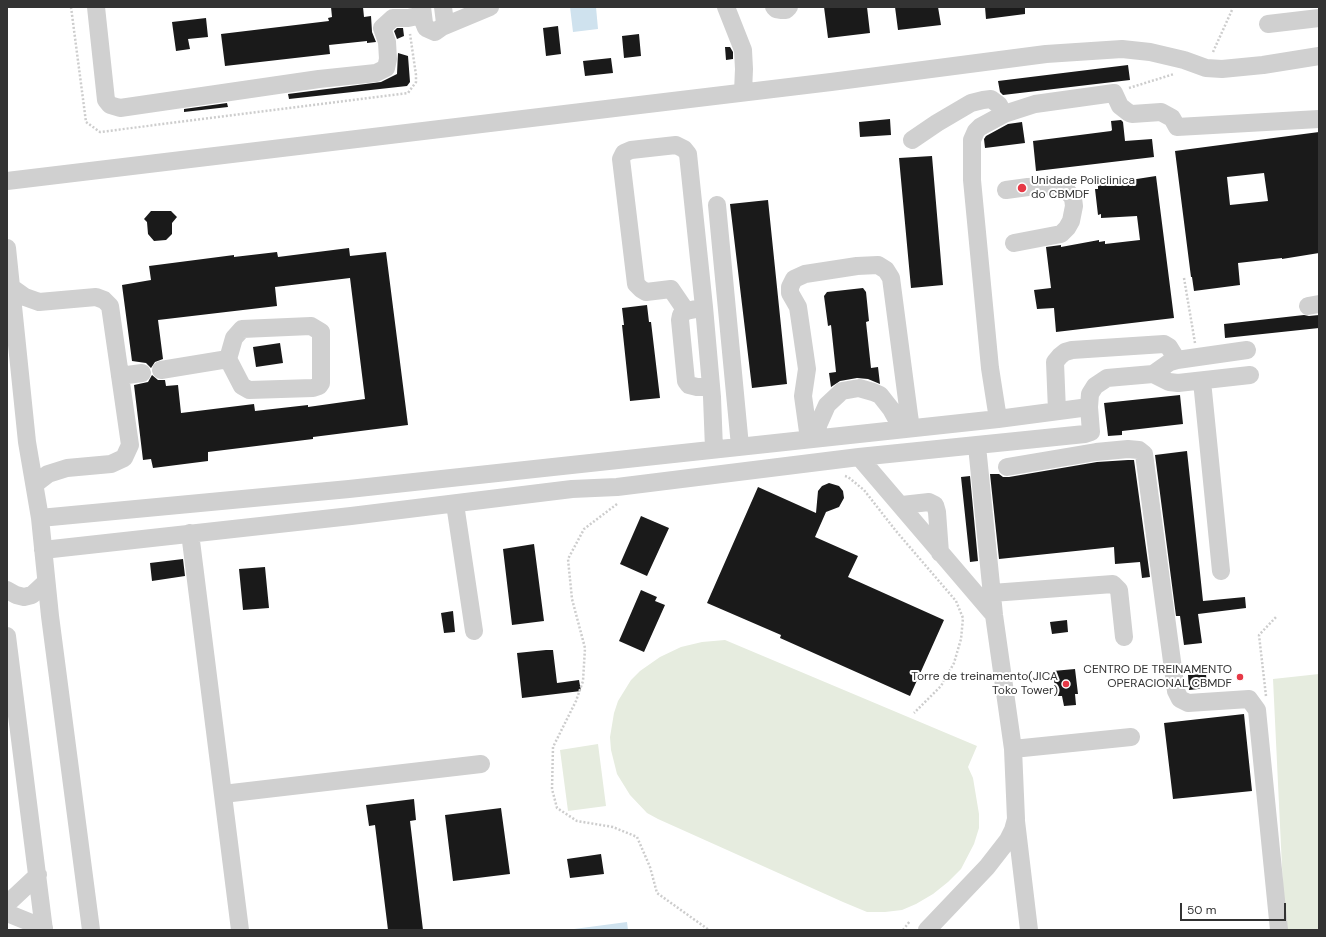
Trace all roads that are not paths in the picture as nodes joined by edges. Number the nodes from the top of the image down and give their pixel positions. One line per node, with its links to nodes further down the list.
1 (96, 7): 7 (street)
2 (443, 7): 10 (street)
3 (490, 7): 10 (street)
4 (726, 7): 12 (street)
5 (774, 7): 6 (street)
6 (789, 7)
7 (423, 11): 10 (street)
8 (1319, 18): 9 (street)
9 (1268, 24)
10 (442, 27)
11 (1319, 56): 12 (street)
12 (743, 92): 16 (street)
13 (1004, 114): 14 (street); 15 (street); 37 (street)
14 (1319, 119)
15 (912, 140)
16 (7, 181)
17 (1006, 190): 19 (street)
18 (717, 205): 43 (street)
19 (1014, 243)
20 (7, 248): 21 (street)
21 (11, 287): 25 (street); 32 (street)
22 (704, 307): 23 (street); 23 (street); 34 (street)
23 (686, 311): 34 (street)
24 (1247, 350): 27 (street)
25 (12, 351): 51 (street)
26 (228, 359): 26 (street); 28 (street)
27 (1177, 360): 30 (street); 36 (street)
28 (161, 370)
29 (142, 373): 32 (street)
30 (1153, 374): 33 (street); 35 (street)
31 (1250, 375): 33 (street)
32 (120, 376): 51 (street)
33 (1202, 381): 62 (street)
34 (711, 387): 45 (street)
35 (1089, 407): 36 (street); 39 (street)
36 (1053, 412): 37 (street); 41 (street)
37 (998, 419): 38 (street)
38 (907, 428): 40 (street); 40 (street); 40 (street)
39 (1091, 432): 41 (street); 46 (street)
40 (811, 438): 42 (street)
41 (1050, 438): 44 (street)
42 (789, 441): 43 (street); 48 (street)
43 (740, 446): 45 (street)
44 (977, 446): 47 (street); 65 (street)
45 (714, 449): 49 (street)
46 (1096, 452): 50 (street); 83 (street)
47 (859, 457): 48 (street); 55 (street)
48 (793, 464): 53 (street)
49 (567, 465): 52 (street); 53 (street)
50 (1007, 467)
51 (35, 484): 58 (street)
52 (349, 489): 56 (street); 57 (street)
53 (572, 489): 54 (street)
54 (456, 504): 57 (street); 67 (street)
55 (902, 505): 61 (street); 61 (street)
56 (160, 508): 58 (street); 59 (street)
57 (351, 516): 59 (street)
58 (40, 518): 60 (street)
59 (183, 534): 60 (street); 73 (street)
60 (43, 550): 63 (street)
61 (940, 553): 66 (street)
62 (1221, 571)
63 (46, 582): 64 (street); 79 (street)
64 (7, 590)
65 (992, 593): 66 (street); 69 (street)
66 (994, 615): 71 (street)
67 (474, 631)
68 (7, 636): 75 (street)
69 (1124, 638)
70 (1131, 736): 71 (street)
71 (1012, 749): 74 (street)
72 (481, 764): 73 (street)
73 (223, 794): 80 (street)
74 (1016, 818): 81 (street); 82 (street)
75 (38, 875): 76 (street); 78 (street)
76 (7, 904)
77 (7, 913): 78 (street)
78 (44, 929)
79 (91, 930)
80 (240, 930)
81 (927, 930)
82 (1030, 930)
83 (1279, 930)

